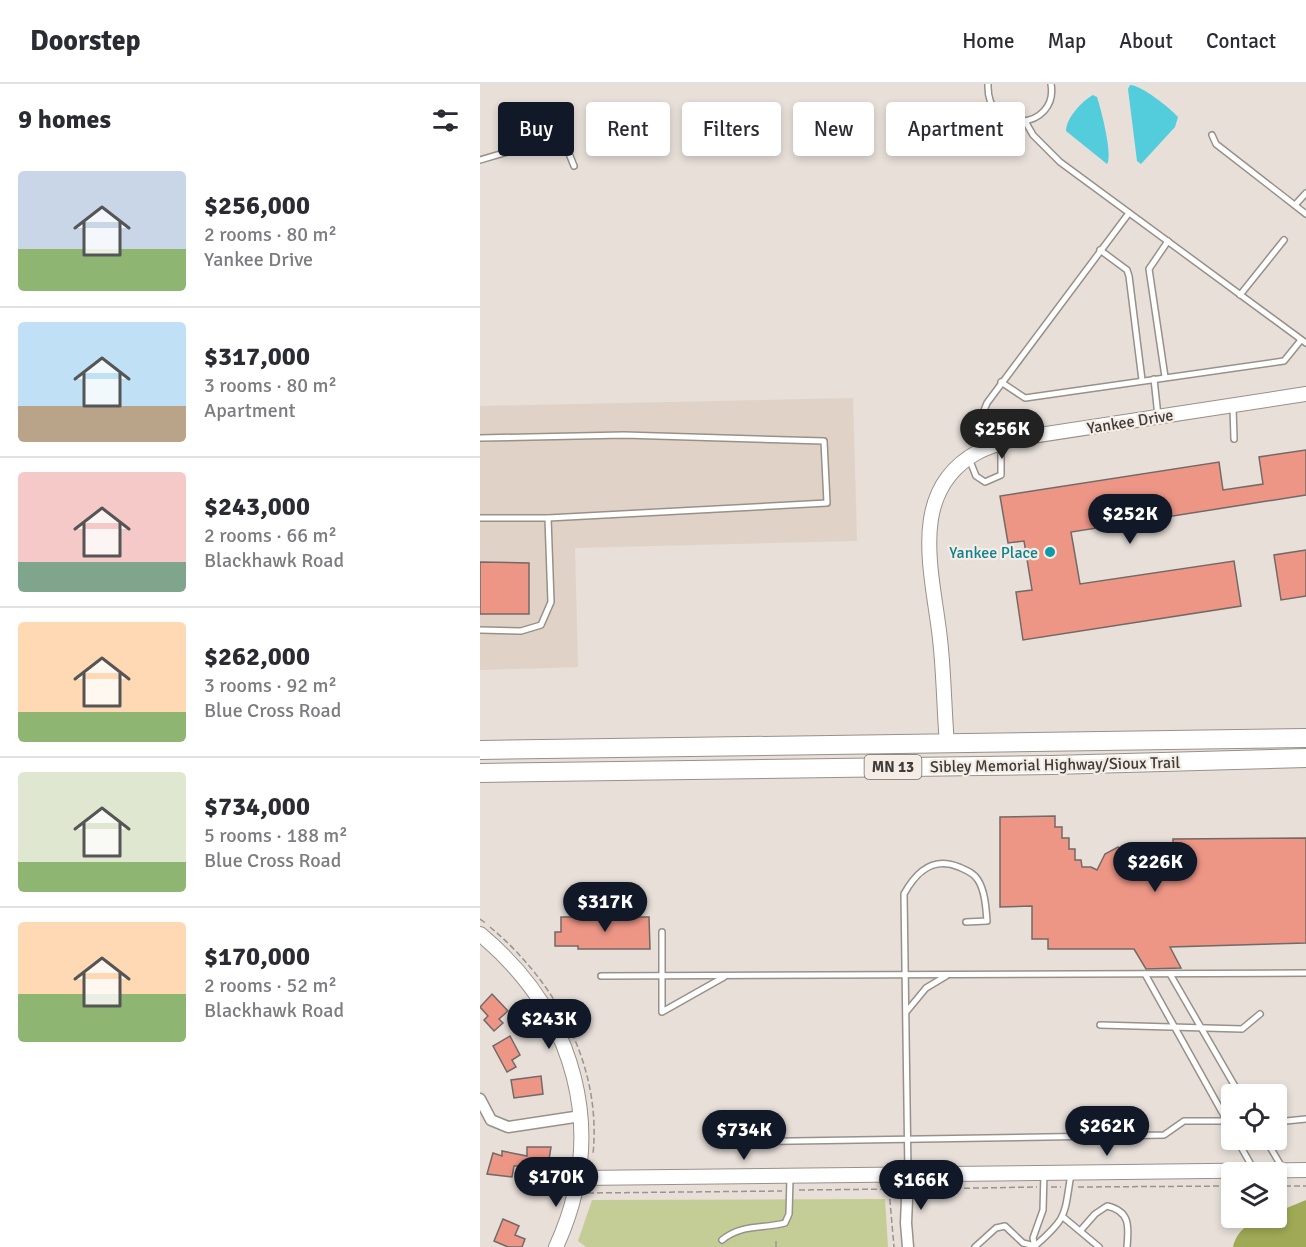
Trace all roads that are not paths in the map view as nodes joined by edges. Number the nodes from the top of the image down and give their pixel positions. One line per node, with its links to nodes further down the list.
1 (988, 84): 3 (lane)
2 (1051, 84): 4 (lane)
3 (990, 102)
4 (1025, 121): 10 (lane)
5 (1212, 135): 9 (lane)
6 (480, 160): 7 (lane)
7 (574, 166)
8 (1306, 193): 9 (lane)
9 (1295, 205): 11 (lane)
10 (1128, 213): 13 (lane); 14 (lane)
11 (1306, 214)
12 (1284, 240): 15 (lane)
13 (1168, 242): 15 (lane); 17 (lane)
14 (1100, 250): 19 (lane); 20 (lane)
15 (1240, 295): 16 (lane)
16 (1304, 342): 17 (lane)
17 (1165, 377): 18 (lane)
18 (1154, 379): 19 (lane); 23 (lane)
19 (1142, 380): 20 (lane)
20 (1001, 382): 27 (lane)
21 (1306, 394): 22 (street, Yankee Drive)
22 (1233, 405): 23 (street, Yankee Drive); 25 (lane)
23 (1158, 417): 26 (street, Yankee Drive)
24 (480, 438): 30 (lane)
25 (1234, 439)
26 (1000, 444): 27 (street, Yankee Drive); 28 (lane)
27 (987, 449): 28 (street, Yankee Drive)
28 (969, 459): 33 (street, Yankee Drive)
29 (480, 518): 30 (lane)
30 (548, 518): 31 (lane)
31 (480, 630)
32 (1306, 738): 33 (highway, Sibley Memorial Highway/Sioux Trail / MN 13)
33 (947, 744): 34 (highway, Sibley Memorial Highway/Sioux Trail / MN 13)
34 (480, 750)
35 (1306, 758): 36 (highway, Sibley Memorial Highway/Sioux Trail / MN 13)
36 (480, 773)
37 (966, 922): 43 (lane)
38 (662, 932): 46 (lane)
39 (480, 934): 56 (street)
40 (1306, 973): 42 (lane)
41 (1145, 974): 42 (lane); 44 (lane); 51 (lane)
42 (1170, 974): 52 (lane)
43 (906, 975): 44 (lane); 47 (lane); 48 (lane)
44 (949, 975): 48 (lane)
45 (601, 976): 46 (lane)
46 (662, 976): 47 (lane); 47 (lane)
47 (725, 976)
48 (906, 1013): 60 (lane)
49 (1260, 1014): 52 (lane)
50 (1100, 1025): 51 (lane)
51 (1173, 1025): 52 (lane); 55 (lane)
52 (1201, 1027): 53 (lane)
53 (1234, 1084)
54 (480, 1100): 56 (street)
55 (1221, 1106)
56 (581, 1116): 69 (street)
57 (1306, 1119): 59 (lane)
58 (1221, 1120): 60 (lane)
59 (1287, 1121)
60 (908, 1139): 61 (lane); 67 (lane)
61 (734, 1142)
62 (1287, 1170): 63 (street)
63 (1306, 1170)
64 (1221, 1171): 66 (street)
65 (1044, 1173): 66 (street); 67 (street); 76 (lane)
66 (1071, 1173): 70 (lane)
67 (908, 1175): 68 (street); 74 (street)
68 (790, 1176): 69 (street); 72 (lane)
69 (579, 1178): 73 (street)
70 (1063, 1217): 71 (lane); 76 (lane)
71 (1081, 1230): 77 (lane); 78 (lane)
72 (722, 1240)
73 (556, 1247)
74 (908, 1247)
75 (975, 1247): 76 (lane)
76 (1035, 1247)
77 (1098, 1247)
78 (1127, 1247)

